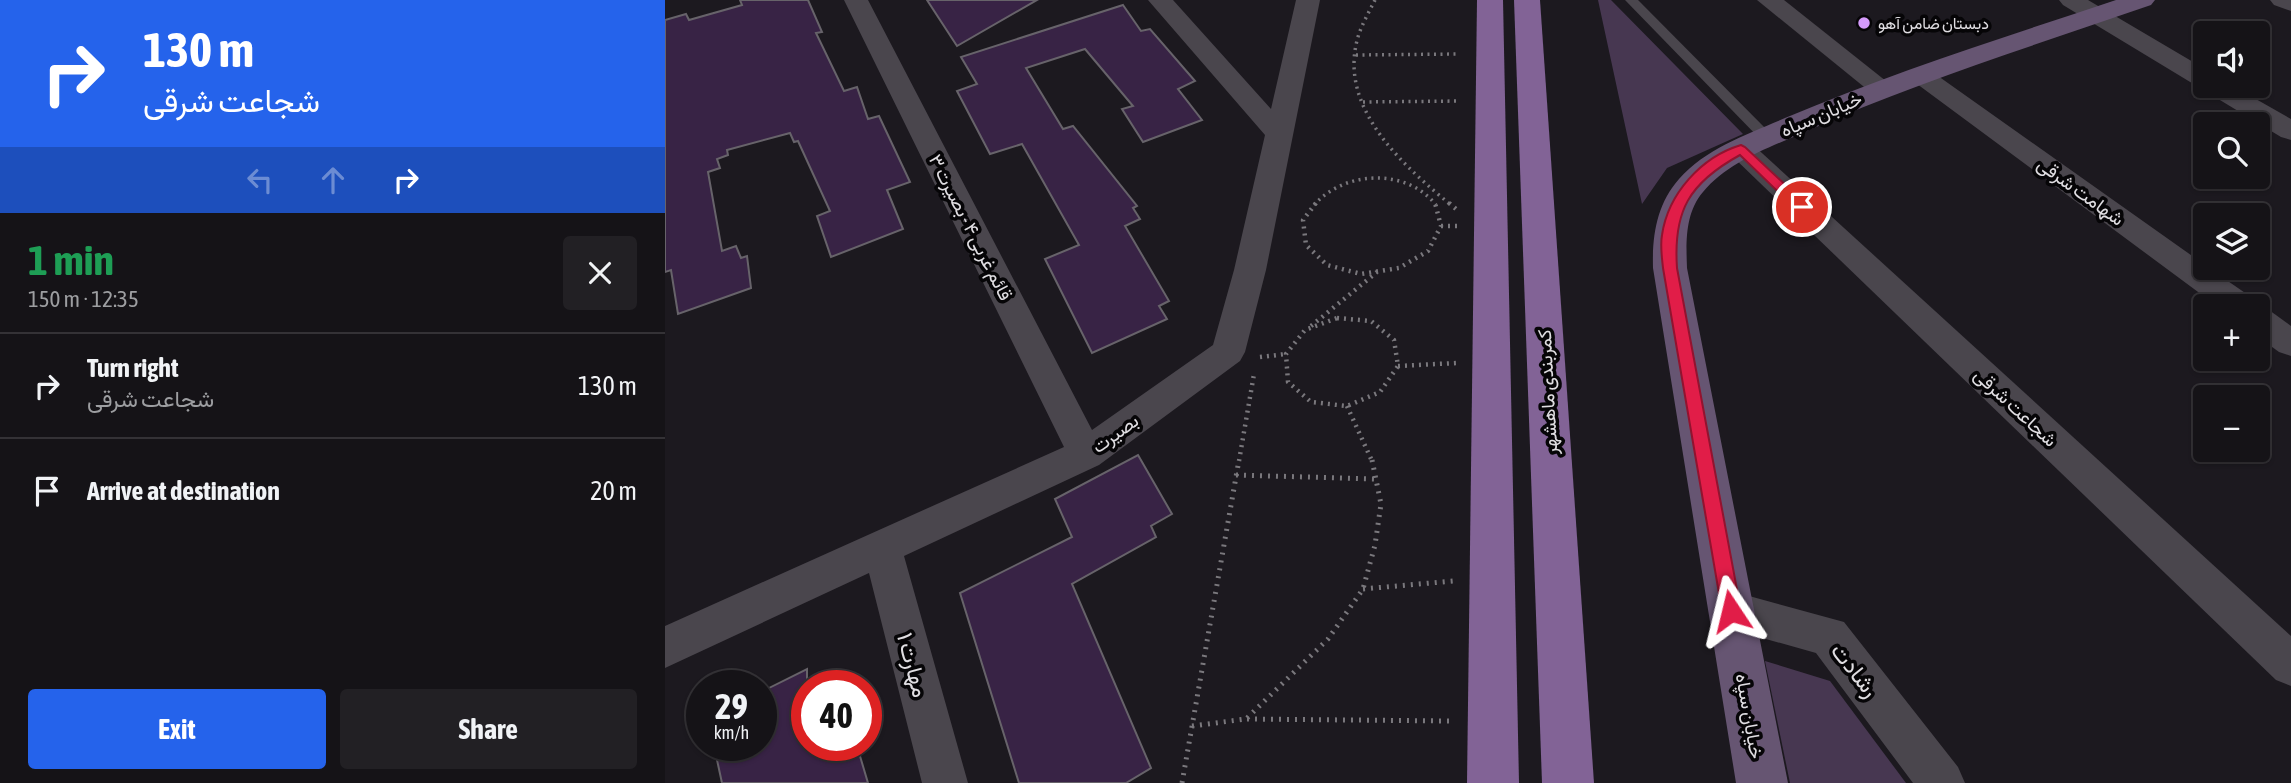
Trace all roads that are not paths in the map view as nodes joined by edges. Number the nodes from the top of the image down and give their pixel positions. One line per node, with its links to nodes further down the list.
1 (856, 0): 23 (street, قائم غربی ۴ - بصیرت ۳)
2 (1160, 0): 18 (street)
3 (1308, 0): 18 (street, بصیرت)
4 (1490, 0): 29 (main road)
5 (1527, 0): 30 (main road, کمربندی ماهشهر)
6 (1631, 0): 19 (lane)
7 (1769, 0): 15 (street)
8 (2071, 0): 12 (street)
9 (2142, 0): 12 (street, خیابان سپاه)
10 (2282, 0): 11 (street)
11 (2291, 4)
12 (2097, 16): 13 (street); 14 (street, خیابان سپاه)
13 (2193, 73)
14 (1922, 76): 15 (street, خیابان سپاه); 20 (street, شهامت شرقی)
15 (1883, 89): 19 (street, خیابان سپاه)
16 (2235, 98): 17 (street)
17 (2291, 131)
18 (1279, 134): 23 (street, بصیرت)
19 (1754, 144): 25 (street, خیابان سپاه); 27 (street, شجاعت شرقی)
20 (2223, 294)
21 (2270, 328): 22 (street)
22 (2291, 343)
23 (1086, 454): 24 (street, بصیرت)
24 (882, 548): 26 (street, بصیرت); 28 (street, مهارت ۱)
25 (1731, 611): 31 (street, خیابان سپاه); 32 (street, رشادت)
26 (665, 647)
27 (2291, 665)
28 (945, 783)
29 (1493, 783)
30 (1568, 783)
31 (1762, 783)
32 (1943, 783)

